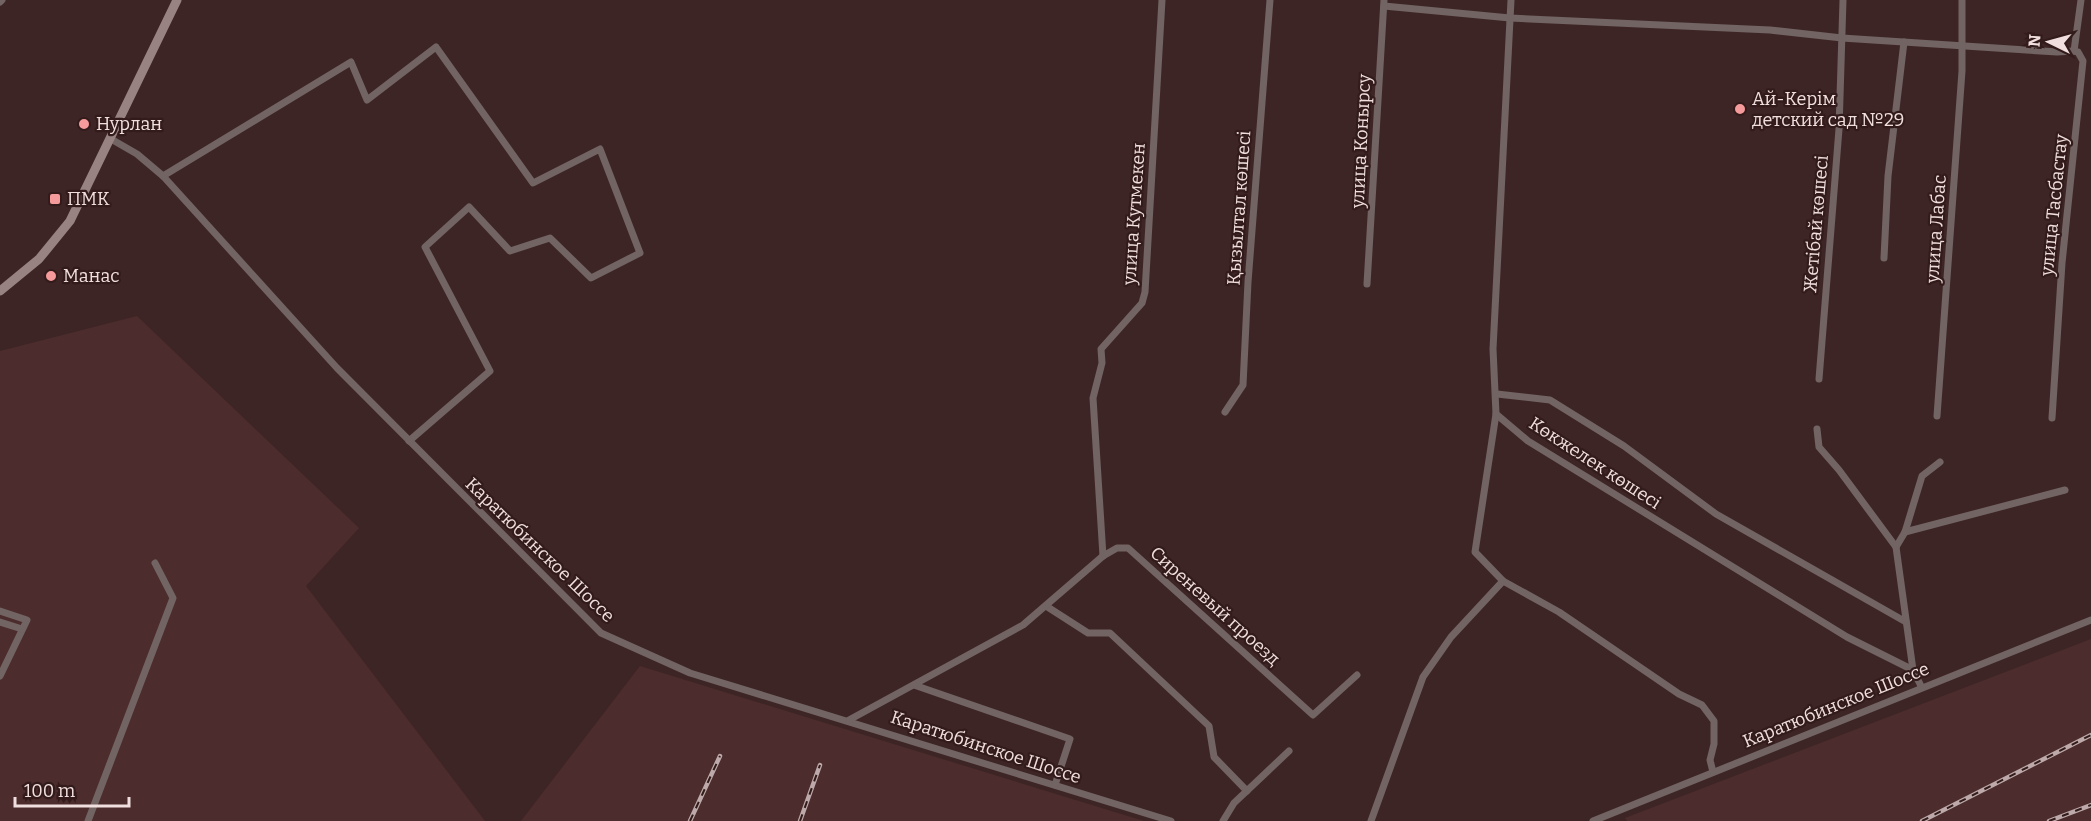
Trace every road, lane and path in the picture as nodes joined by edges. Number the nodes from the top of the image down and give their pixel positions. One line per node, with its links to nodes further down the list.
1 (177, 0): 14 (main road)
2 (1162, 0): 31 (street, улица Кутмекен)
3 (1270, 0): 21 (street, Қызылтал көшесі)
4 (1511, 0): 9 (street)
5 (1843, 0): 10 (street, Жетібай көшесі)
6 (1962, 0): 12 (street, улица Лабас)
7 (2081, 0): 13 (street, улица Тасбастау)
8 (1384, 3): 9 (street); 17 (street, улица Конырсу)
9 (1510, 18): 10 (street); 20 (street)
10 (1842, 38): 11 (street); 19 (street, Жетібай көшесі)
11 (1904, 42): 12 (street); 16 (street)
12 (1960, 44): 13 (street); 23 (street, улица Лабас)
13 (2074, 51): 24 (street, улица Тасбастау)
14 (111, 139): 15 (street, Каратюбинское Шоссе); 18 (main road)
15 (162, 176): 26 (street, Каратюбинское Шоссе); 26 (street)
16 (1884, 258)
17 (1367, 284)
18 (0, 291)
19 (1819, 379)
20 (1497, 394): 22 (street); 38 (street)
21 (1225, 412)
22 (1496, 414): 33 (street); 40 (street, Көкжелек көшесі)
23 (1937, 416)
24 (2052, 418)
25 (1817, 429): 30 (street)
26 (409, 441): 45 (street, Каратюбинское Шоссе)
27 (1940, 462): 29 (street)
28 (2065, 490): 29 (street)
29 (1905, 532): 30 (street)
30 (1896, 548): 38 (street)
31 (1103, 556): 34 (street); 41 (street, Сиреневый проезд)
32 (155, 563): 51 (street)
33 (1503, 581): 47 (street); 54 (street)
34 (1046, 606): 43 (street); 49 (street)
35 (0, 611): 39 (street)
36 (2091, 620): 44 (street, Каратюбинское Шоссе)
37 (0, 621): 39 (street)
38 (1906, 622): 40 (street)
39 (22, 629): 42 (street)
40 (1913, 670): 44 (street)
41 (1357, 675)
42 (0, 676)
43 (914, 685): 45 (street); 48 (street)
44 (1921, 686): 47 (street, Каратюбинское Шоссе)
45 (849, 720): 48 (street, Каратюбинское Шоссе)
46 (1289, 752): 49 (street)
47 (1713, 772): 50 (street, Каратюбинское Шоссе)
48 (1055, 785): 52 (street, Каратюбинское Шоссе)
49 (1247, 791): 53 (street)
50 (1609, 818): 55 (street, Каратюбинское Шоссе)
51 (88, 821)
52 (1171, 821)
53 (1223, 821)
54 (1371, 821)
55 (1593, 821)

